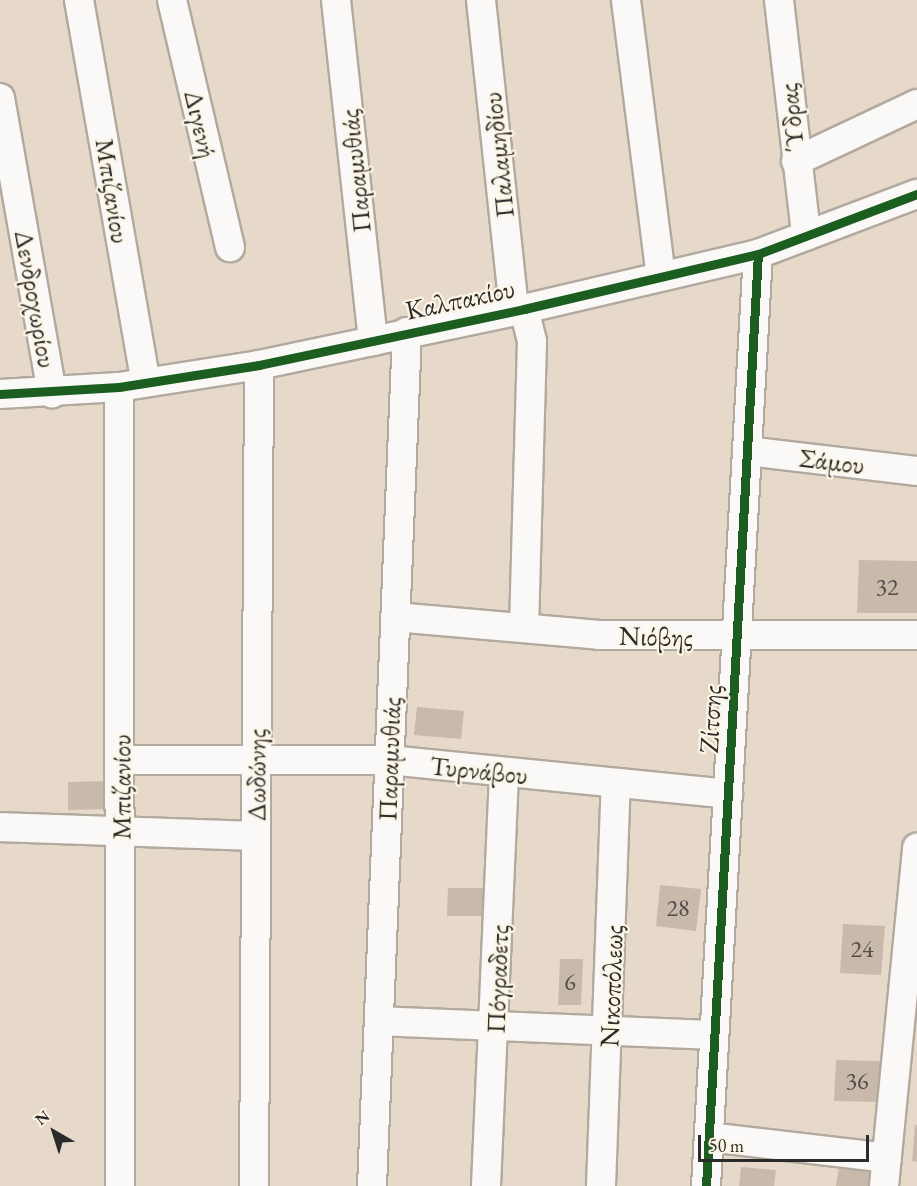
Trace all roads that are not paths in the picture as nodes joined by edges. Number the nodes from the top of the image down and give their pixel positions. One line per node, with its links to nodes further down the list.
1 (80, 0): 19 (street, Μπιζανίου)
2 (172, 0): 12 (street, Διγενή)
3 (336, 0): 17 (street, Παραμυθιάς)
4 (482, 0): 15 (street, Παλαμηδίου)
5 (626, 0): 14 (street)
6 (779, 0): 9 (street, Ύδρας)
7 (0, 98): 20 (street, Δενδροχωρίου)
8 (917, 104): 9 (street)
9 (796, 161): 11 (street, Ύδρας)
10 (917, 194): 11 (street, Καλπακίου)
11 (806, 235): 13 (street, Καλπακίου)
12 (230, 247)
13 (758, 254): 14 (street, Καλπακίου); 22 (street, Ζίτσης)
14 (661, 276): 15 (street, Καλπακίου)
15 (519, 310): 16 (street, Καλπακίου); 25 (street, Παλαμηδίου)
16 (407, 332): 17 (street, Καλπακίου); 24 (street, Παραμυθιάς)
17 (373, 341): 18 (street, Καλπακίου)
18 (259, 365): 19 (street, Καλπακίου); 28 (street, Δωδώνης)
19 (132, 385): 20 (street, Καλπακίου); 29 (street, Μπιζανίου)
20 (52, 393): 21 (street, Καλπακίου)
21 (0, 394)
22 (747, 451): 23 (street, Σάμου); 27 (street, Ζίτσης)
23 (917, 471)
24 (395, 617): 25 (street, Νιόβης); 30 (street, Παραμυθιάς)
25 (524, 628): 27 (street, Νιόβης)
26 (917, 635): 27 (street, Νιόβης)
27 (736, 638): 33 (street, Ζίτσης)
28 (256, 756): 29 (street, Τυρνάβου); 30 (street, Τυρνάβου); 36 (street, Δωδώνης)
29 (122, 760): 35 (street, Μπιζανίου)
30 (389, 760): 31 (street, Τυρνάβου); 38 (street, Παραμυθιάς)
31 (504, 772): 32 (street, Τυρνάβου); 39 (street, Πόγραδετς)
32 (616, 786): 33 (street, Τυρνάβου); 40 (street, Nικοπόλεως)
33 (728, 794): 41 (street, Ζίτσης)
34 (0, 827): 35 (street)
35 (121, 829): 36 (street); 44 (street, Μπιζανίου)
36 (256, 836): 45 (street, Δωδώνης)
37 (917, 848): 43 (street)
38 (379, 1021): 39 (street); 46 (street, Παραμυθιάς)
39 (495, 1024): 40 (street); 47 (street, Πόγραδετς)
40 (611, 1027): 41 (street); 48 (street, Nικοπόλεως)
41 (714, 1035): 42 (street, Ζίτσης)
42 (709, 1137): 43 (street); 49 (street, Ζίτσης)
43 (885, 1172)
44 (120, 1186)
45 (254, 1186)
46 (372, 1186)
47 (486, 1186)
48 (601, 1186)
49 (706, 1186)

